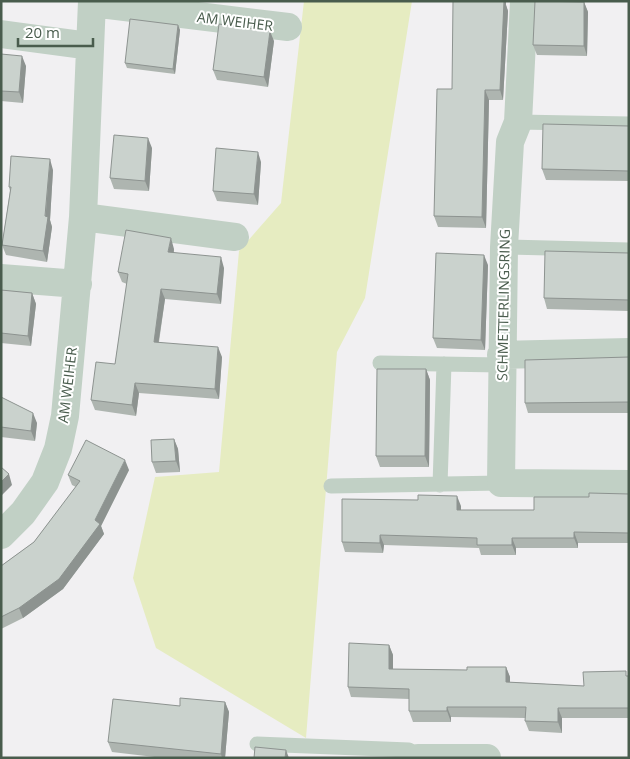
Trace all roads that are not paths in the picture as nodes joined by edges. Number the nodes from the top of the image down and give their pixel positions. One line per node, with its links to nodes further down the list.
1 (524, 1): 6 (street, SCHMETTERLINGSRING)
2 (92, 2): 3 (street, AM WEIHER); 5 (street, AM WEIHER)
3 (288, 27)
4 (1, 34): 5 (street)
5 (90, 46): 8 (street, AM WEIHER)
6 (518, 122): 7 (lane); 10 (street, SCHMETTERLINGSRING)
7 (629, 124)
8 (83, 217): 9 (street); 13 (street, AM WEIHER)
9 (235, 237)
10 (504, 247): 11 (lane); 15 (street, SCHMETTERLINGSRING)
11 (629, 250)
12 (1, 278): 13 (street)
13 (78, 284): 22 (street, AM WEIHER)
14 (629, 352): 15 (street)
15 (501, 360): 17 (lane); 18 (street, SCHMETTERLINGSRING)
16 (380, 362): 17 (lane)
17 (444, 364): 20 (lane)
18 (501, 483): 19 (street); 20 (lane)
19 (629, 484)
20 (440, 485): 21 (lane)
21 (331, 486)
22 (1, 534)
23 (257, 744): 24 (lane)
24 (418, 757): 25 (street)
25 (487, 758)

